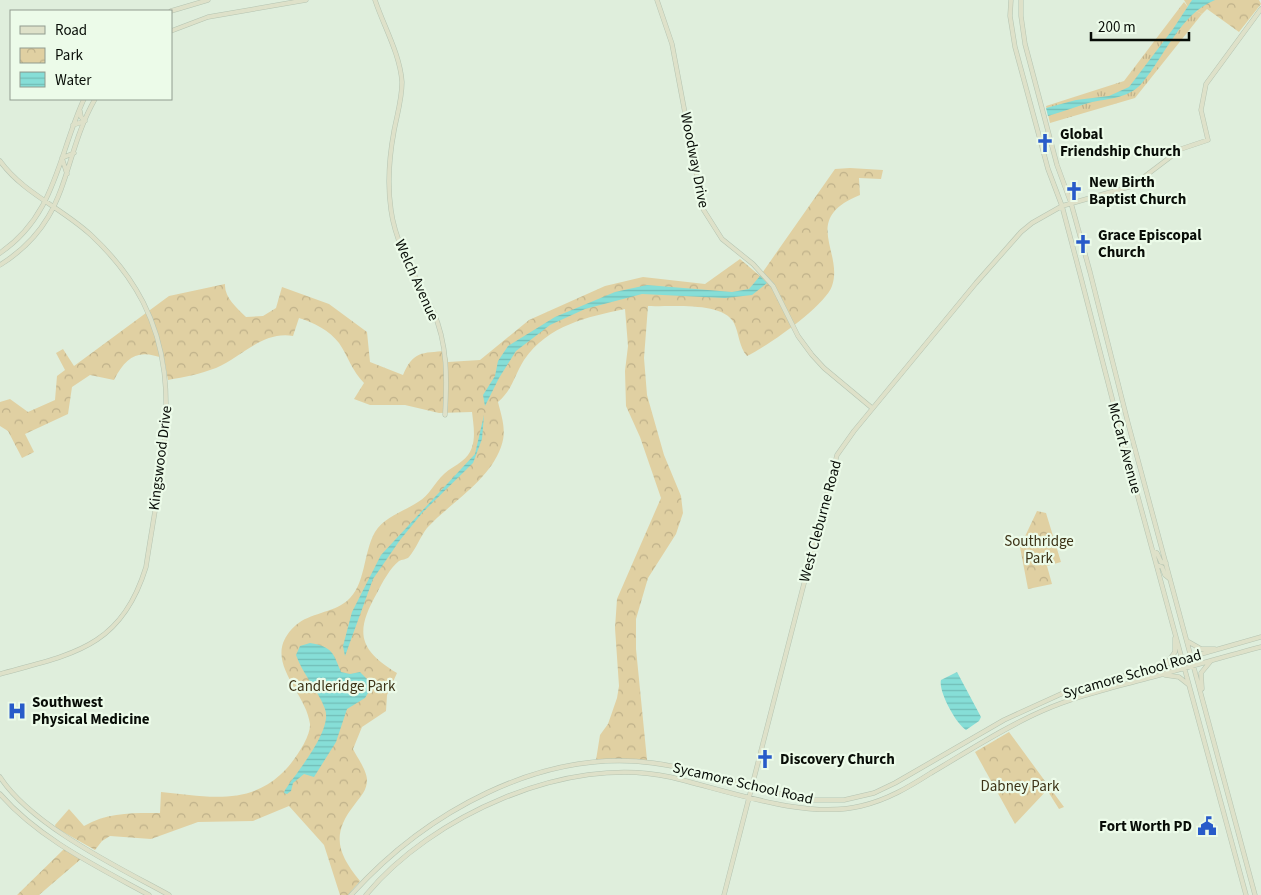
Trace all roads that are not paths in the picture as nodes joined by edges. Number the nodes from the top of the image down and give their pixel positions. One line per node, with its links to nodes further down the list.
1 (208, 0): 8 (main road)
2 (306, 0): 9 (main road)
3 (375, 0): 30 (main road, Welch Avenue)
4 (657, 0): 29 (main road, Woodway Drive)
5 (1012, 0): 18 (main road, McCart Avenue)
6 (1021, 0): 16 (main road, McCart Avenue)
7 (1261, 9): 22 (main road, West Cleburne Road)
8 (172, 11)
9 (172, 31)
10 (84, 100): 12 (main road)
11 (95, 100): 13 (main road)
12 (81, 105): 13 (main road); 14 (main road)
13 (85, 121): 14 (main road); 15 (main road)
14 (73, 125): 17 (main road)
15 (74, 153): 17 (main road); 20 (main road)
16 (1054, 155): 18 (main road); 22 (main road, McCart Avenue)
17 (62, 158): 20 (main road); 21 (main road)
18 (1045, 158): 23 (main road, McCart Avenue)
19 (0, 161): 21 (main road, Kingswood Drive)
20 (68, 175): 24 (main road)
21 (46, 202): 24 (main road, Kingswood Drive); 25 (main road)
22 (1071, 203): 23 (main road, West Cleburne Road); 27 (main road, McCart Avenue)
23 (1062, 206): 28 (main road, McCart Avenue); 29 (main road, West Cleburne Road)
24 (54, 207): 26 (main road); 46 (main road, Kingswood Drive)
25 (0, 255): 26 (main road)
26 (2, 264)
27 (1090, 272): 28 (main road); 32 (main road, McCart Avenue)
28 (1080, 274): 31 (main road, McCart Avenue)
29 (872, 408): 59 (main road, West Cleburne Road)
30 (445, 415)
31 (1153, 550): 32 (main road); 33 (main road, McCart Avenue)
32 (1166, 563): 34 (main road, McCart Avenue)
33 (1156, 565): 34 (main road); 35 (main road, McCart Avenue)
34 (1170, 579): 37 (main road, McCart Avenue)
35 (1175, 631): 41 (main road, McCart Avenue); 43 (main road)
36 (1261, 637): 39 (main road, Sycamore School Road)
37 (1187, 640): 39 (main road); 40 (main road, McCart Avenue)
38 (1261, 647): 42 (main road, Sycamore School Road)
39 (1220, 649): 40 (main road, Sycamore School Road)
40 (1191, 657): 41 (main road, Sycamore School Road); 44 (main road, McCart Avenue)
41 (1183, 659): 43 (main road, Sycamore School Road); 45 (main road, McCart Avenue)
42 (1212, 660): 44 (main road, Sycamore School Road); 51 (main road)
43 (1166, 663): 48 (main road, Sycamore School Road)
44 (1194, 666): 45 (main road, Sycamore School Road); 51 (main road, McCart Avenue)
45 (1185, 668): 47 (main road, Sycamore School Road); 50 (main road, McCart Avenue)
46 (0, 674)
47 (1157, 675): 49 (main road, Sycamore School Road); 50 (main road)
48 (1114, 678): 49 (main road); 52 (main road, Sycamore School Road)
49 (1116, 686): 53 (main road, Sycamore School Road)
50 (1190, 686): 55 (main road, McCart Avenue)
51 (1202, 698): 54 (main road, McCart Avenue)
52 (1025, 709): 53 (main road); 56 (main road, Sycamore School Road)
53 (1029, 717): 58 (main road, Sycamore School Road)
54 (1212, 734): 55 (main road); 70 (main road, McCart Avenue)
55 (1204, 737): 69 (main road, McCart Avenue)
56 (907, 776): 58 (main road); 59 (main road, Sycamore School Road)
57 (0, 777): 62 (main road)
58 (912, 784): 61 (main road, Sycamore School Road)
59 (752, 787): 61 (main road, West Cleburne Road); 66 (main road, Sycamore School Road)
60 (0, 794): 63 (main road)
61 (749, 796): 67 (main road, Sycamore School Road); 68 (main road, West Cleburne Road)
62 (93, 852): 63 (main road); 65 (main road)
63 (88, 860): 64 (main road)
64 (149, 895)
65 (169, 895)
66 (351, 895)
67 (366, 895)
68 (724, 895)
69 (1246, 895)
70 (1255, 895)

